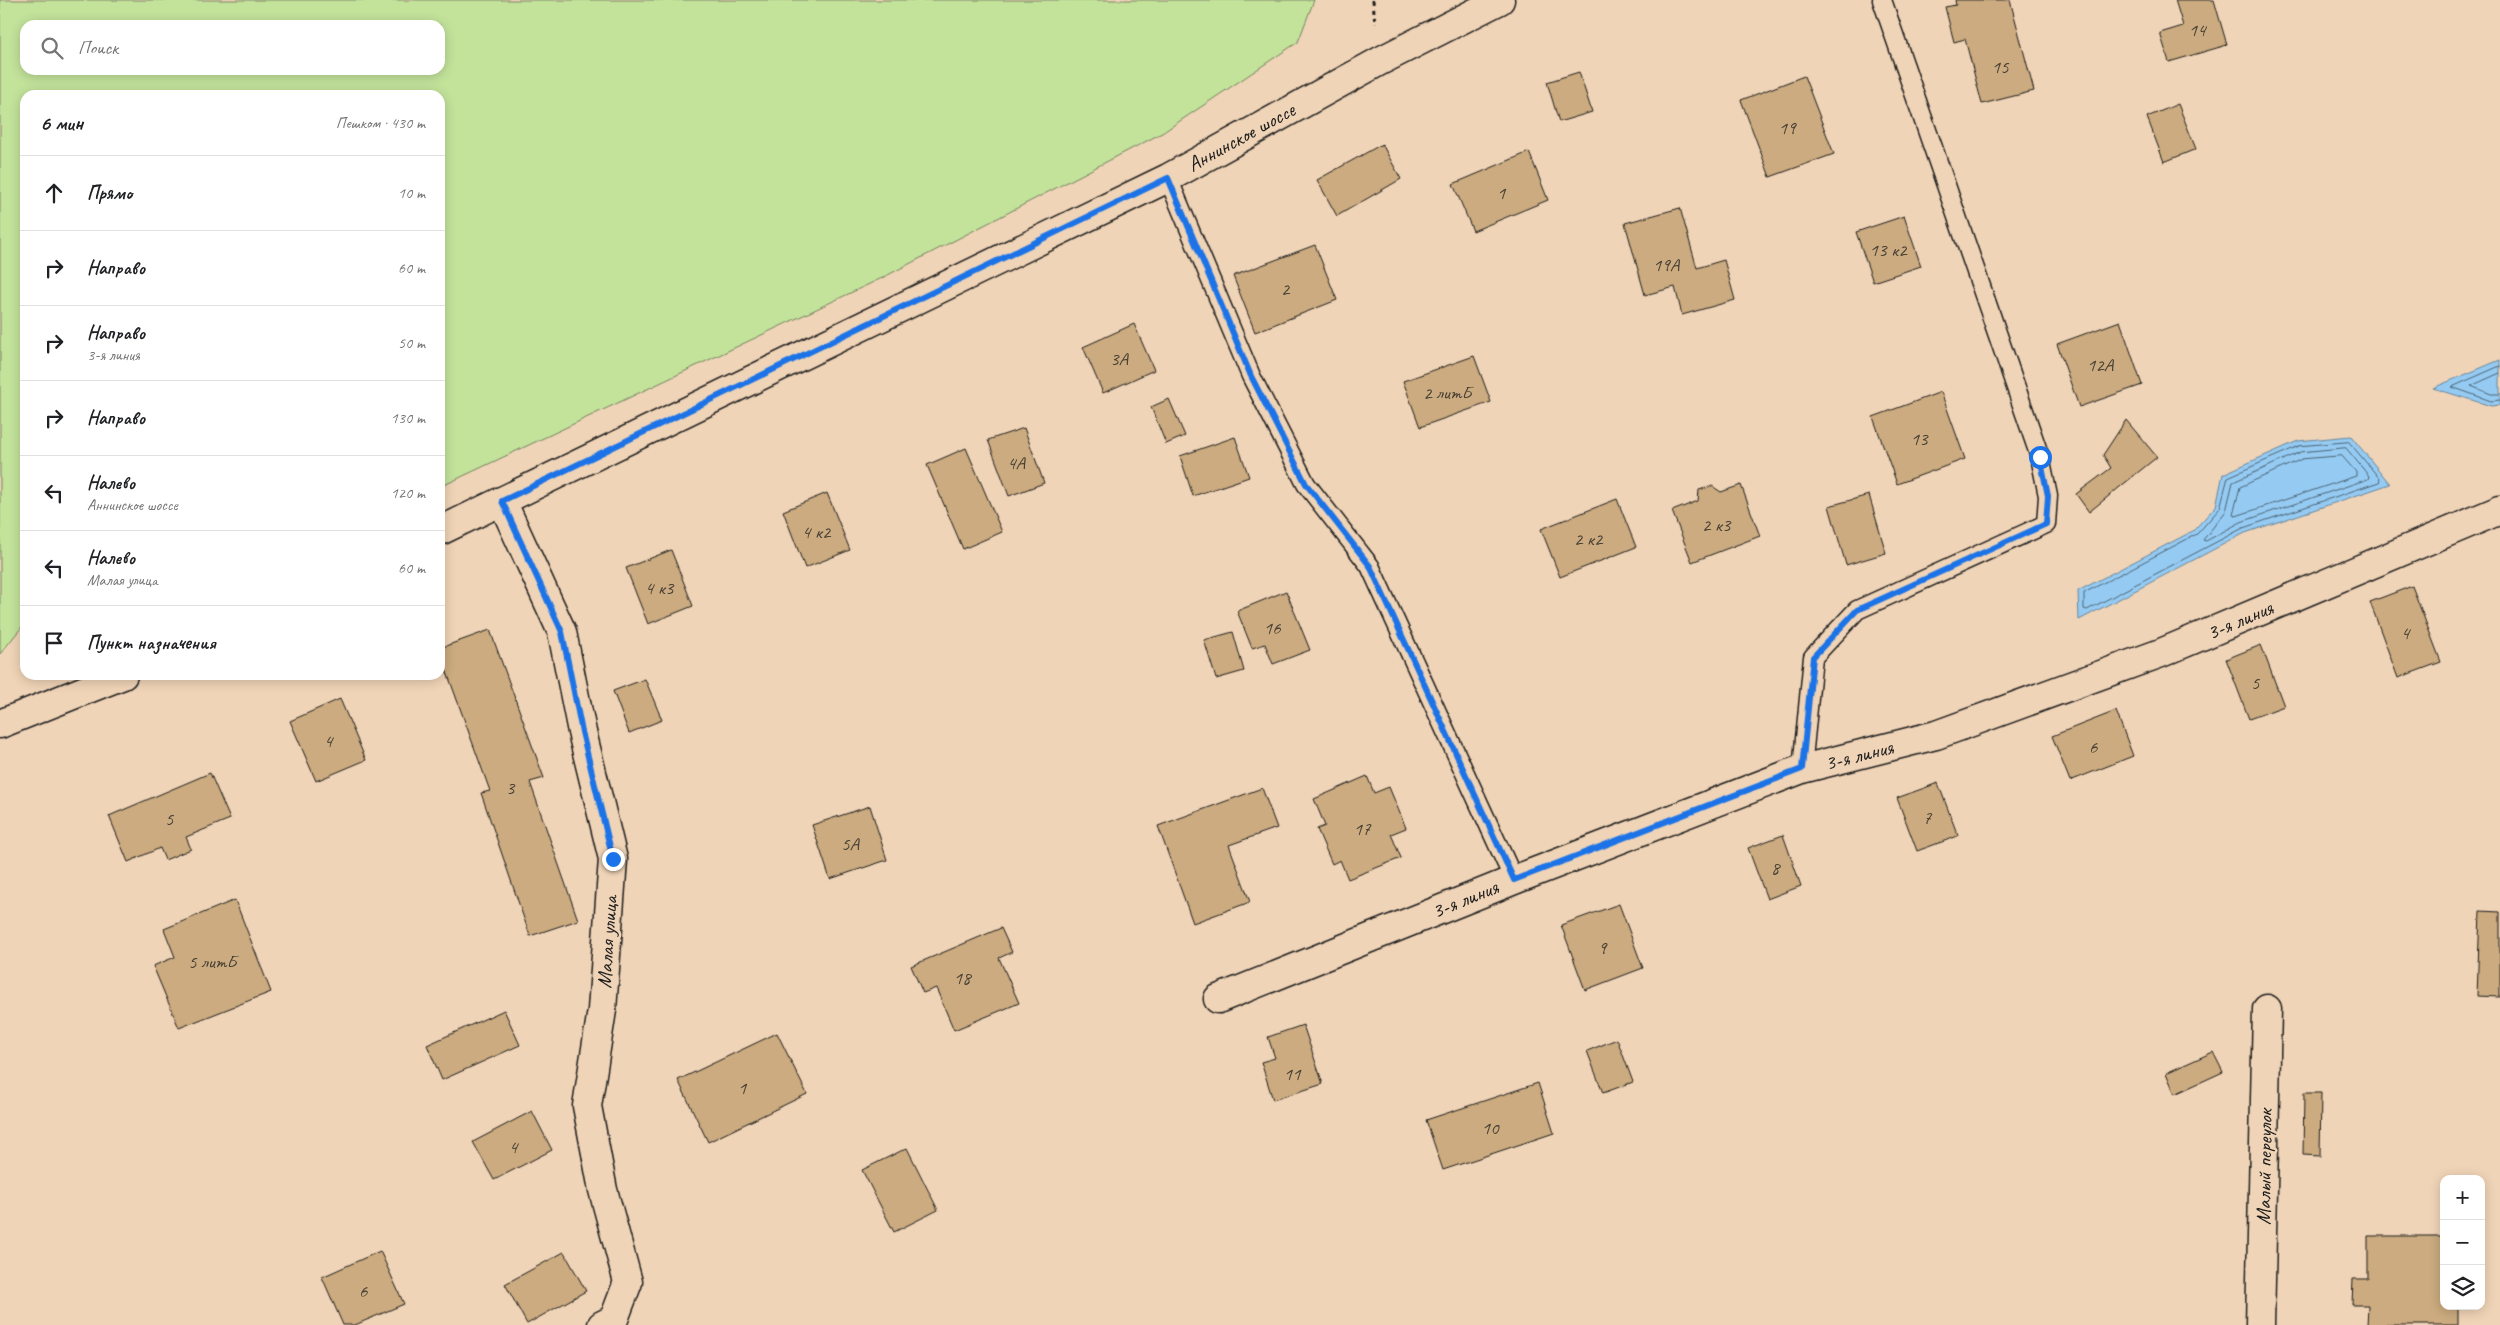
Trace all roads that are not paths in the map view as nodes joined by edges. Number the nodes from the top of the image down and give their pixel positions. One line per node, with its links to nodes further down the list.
1 (1500, 0): 3 (street, Аннинское шоссе)
2 (1882, 0): 9 (lane)
3 (1168, 178): 4 (street, Аннинское шоссе); 10 (lane)
4 (502, 501): 6 (street, Аннинское шоссе); 13 (street, Малая улица)
5 (2500, 510): 9 (street, 3-я линия)
6 (445, 529)
7 (110, 680): 8 (street)
8 (0, 724)
9 (1802, 769): 10 (street, 3-я линия)
10 (1514, 880): 11 (street, 3-я линия)
11 (1218, 999)
12 (2267, 1009): 14 (street, Малый переулок)
13 (602, 1325)
14 (2260, 1325)

